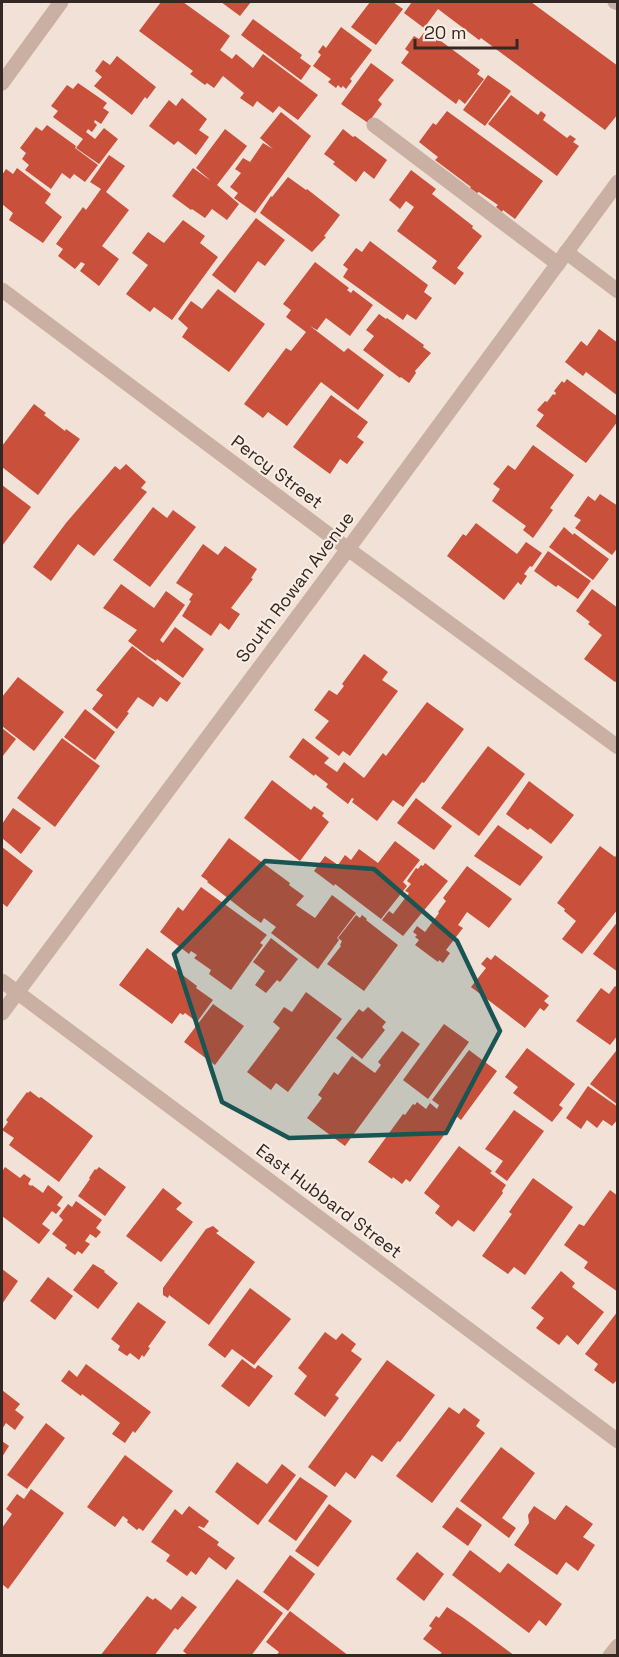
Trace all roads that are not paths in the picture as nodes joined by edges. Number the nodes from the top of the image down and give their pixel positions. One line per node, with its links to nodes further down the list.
1 (61, 2): 2 (street)
2 (2, 83)
3 (374, 125): 5 (street)
4 (618, 182): 5 (street, South Rowan Avenue)
5 (562, 258): 7 (street); 8 (street, South Rowan Avenue)
6 (2, 290): 8 (street, Percy Street)
7 (618, 291)
8 (348, 549): 9 (street, Percy Street); 11 (street, South Rowan Avenue)
9 (618, 747)
10 (2, 981): 11 (street, East Hubbard Street)
11 (17, 992): 12 (street, South Rowan Avenue); 13 (street, East Hubbard Street)
12 (2, 1013)
13 (618, 1442)
14 (618, 1646): 15 (street)
15 (610, 1656)

